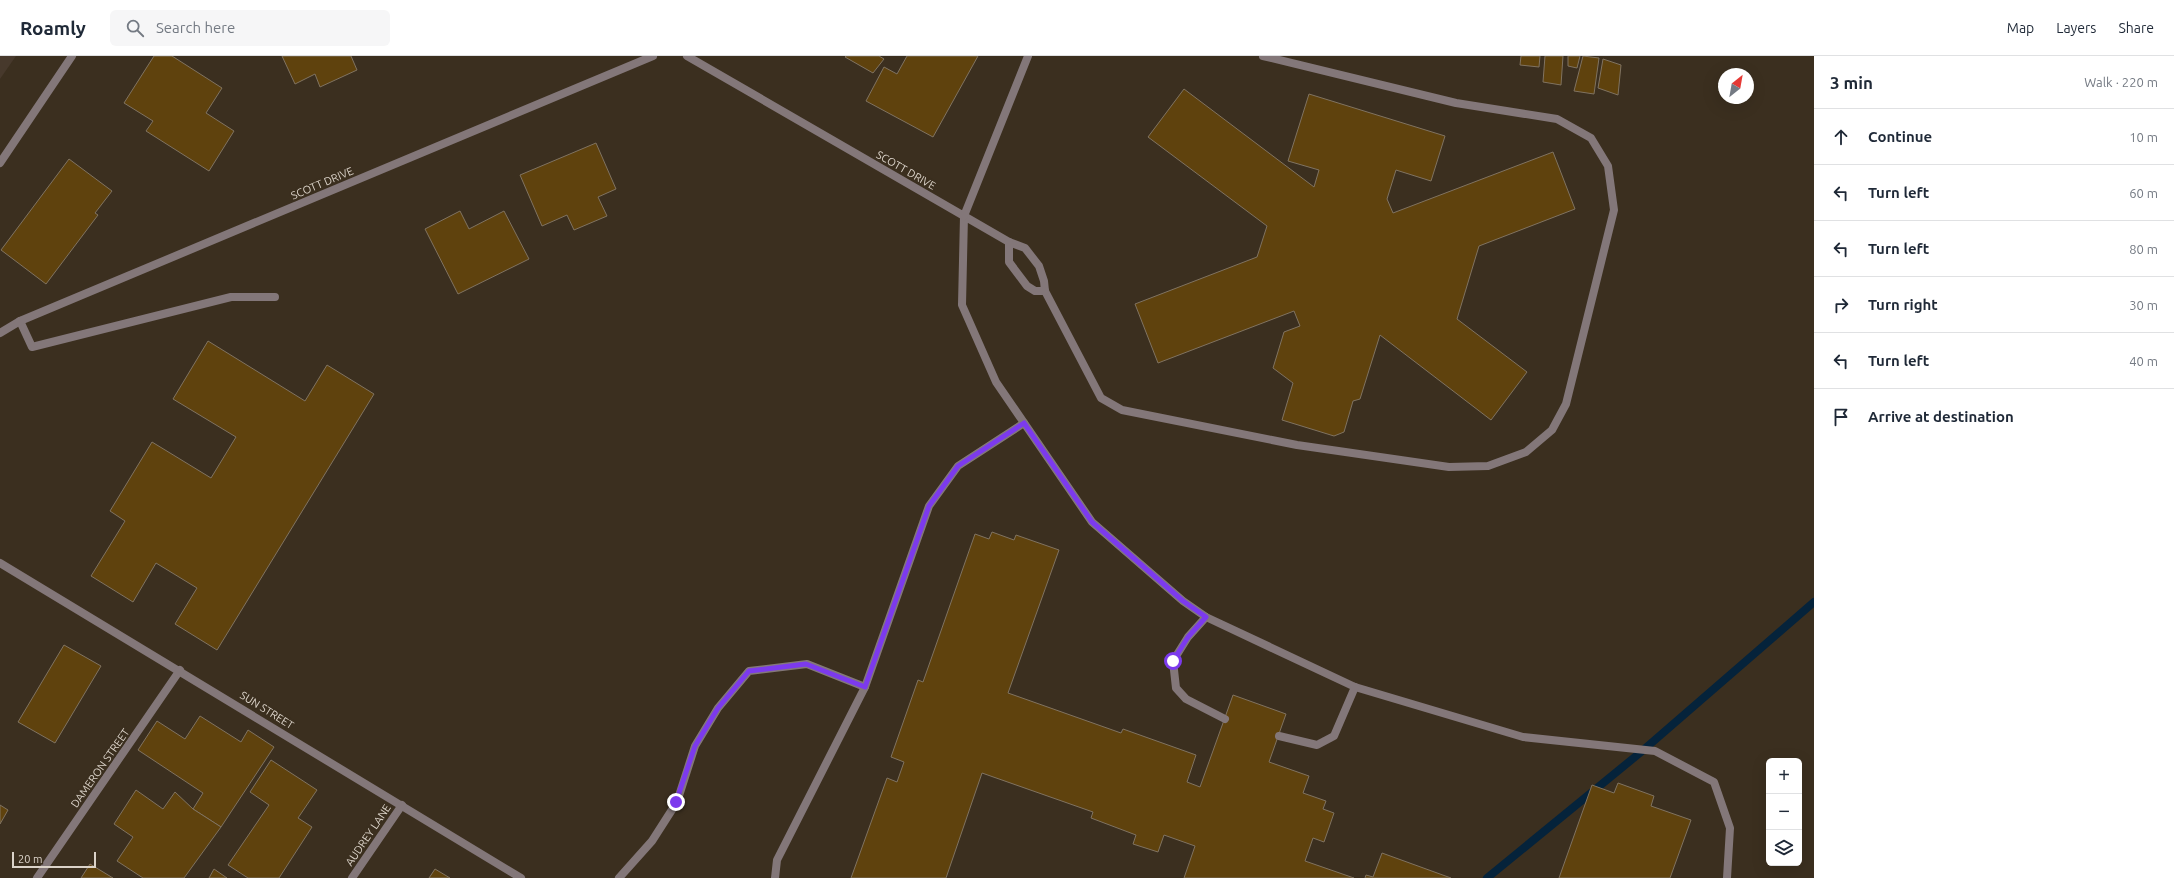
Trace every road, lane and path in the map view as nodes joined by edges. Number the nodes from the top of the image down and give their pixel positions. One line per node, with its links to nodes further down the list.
1 (72, 56): 6 (street)
2 (653, 56): 11 (street, SCOTT DRIVE)
3 (1028, 56): 7 (street)
4 (1263, 56): 9 (street, SCOTT DRIVE)
5 (692, 57): 7 (street, SCOTT DRIVE)
6 (0, 163)
7 (964, 216): 8 (street, SCOTT DRIVE); 13 (street)
8 (1008, 242): 9 (street, SCOTT DRIVE); 9 (street)
9 (1045, 291)
10 (275, 297): 11 (street)
11 (20, 321): 12 (street, SCOTT DRIVE)
12 (0, 333)
13 (1024, 423): 15 (street); 17 (street)
14 (0, 563): 16 (street, SUN STREET)
15 (1206, 617): 18 (street); 19 (street)
16 (180, 670): 21 (street, SUN STREET); 22 (street, DAMERON STREET)
17 (865, 687): 25 (street); 26 (street)
18 (1354, 687): 20 (street); 27 (street)
19 (1225, 719)
20 (1279, 736)
21 (402, 805): 23 (street, AUDREY LANE); 24 (street, SUN STREET)
22 (37, 878)
23 (352, 878)
24 (521, 878)
25 (619, 878)
26 (775, 878)
27 (1727, 878)

